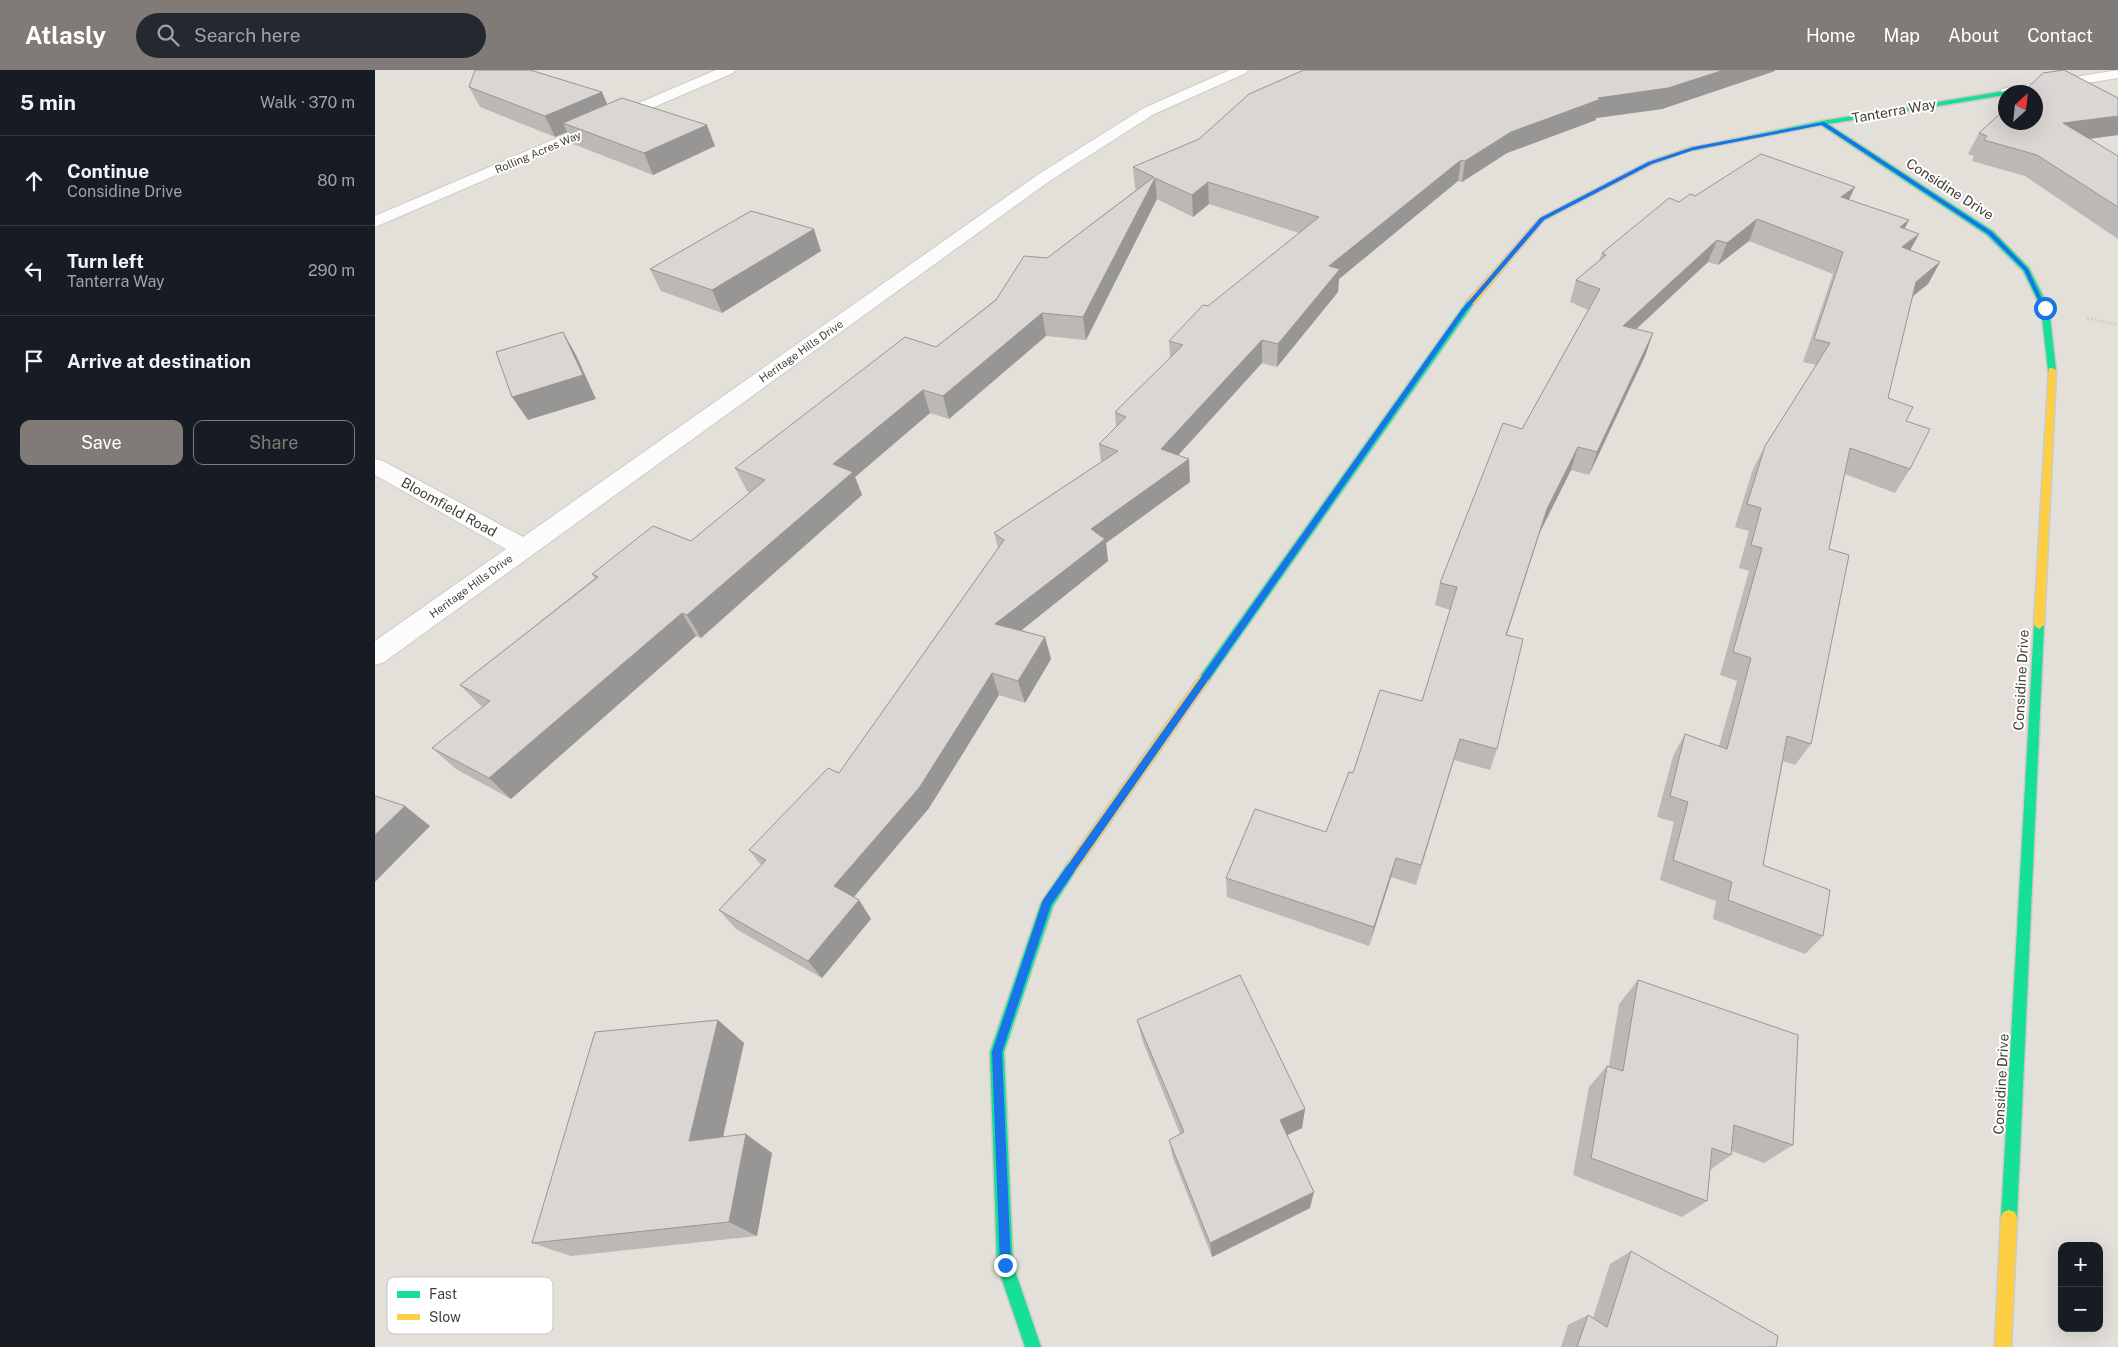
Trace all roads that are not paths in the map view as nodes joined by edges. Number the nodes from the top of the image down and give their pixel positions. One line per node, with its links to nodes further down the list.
1 (728, 70): 7 (street, Rolling Acres Way)
2 (1241, 70): 9 (street, Heritage Hills Drive)
3 (2118, 74): 4 (street, Tanterra Way)
4 (2043, 87)
5 (1998, 94): 6 (street, Tanterra Way)
6 (1822, 123): 11 (street, Tanterra Way); 12 (street, Considine Drive)
7 (375, 222)
8 (375, 466): 9 (street, Bloomfield Road)
9 (524, 548): 10 (street, Heritage Hills Drive)
10 (375, 654)
11 (1033, 1347)
12 (2003, 1347)

